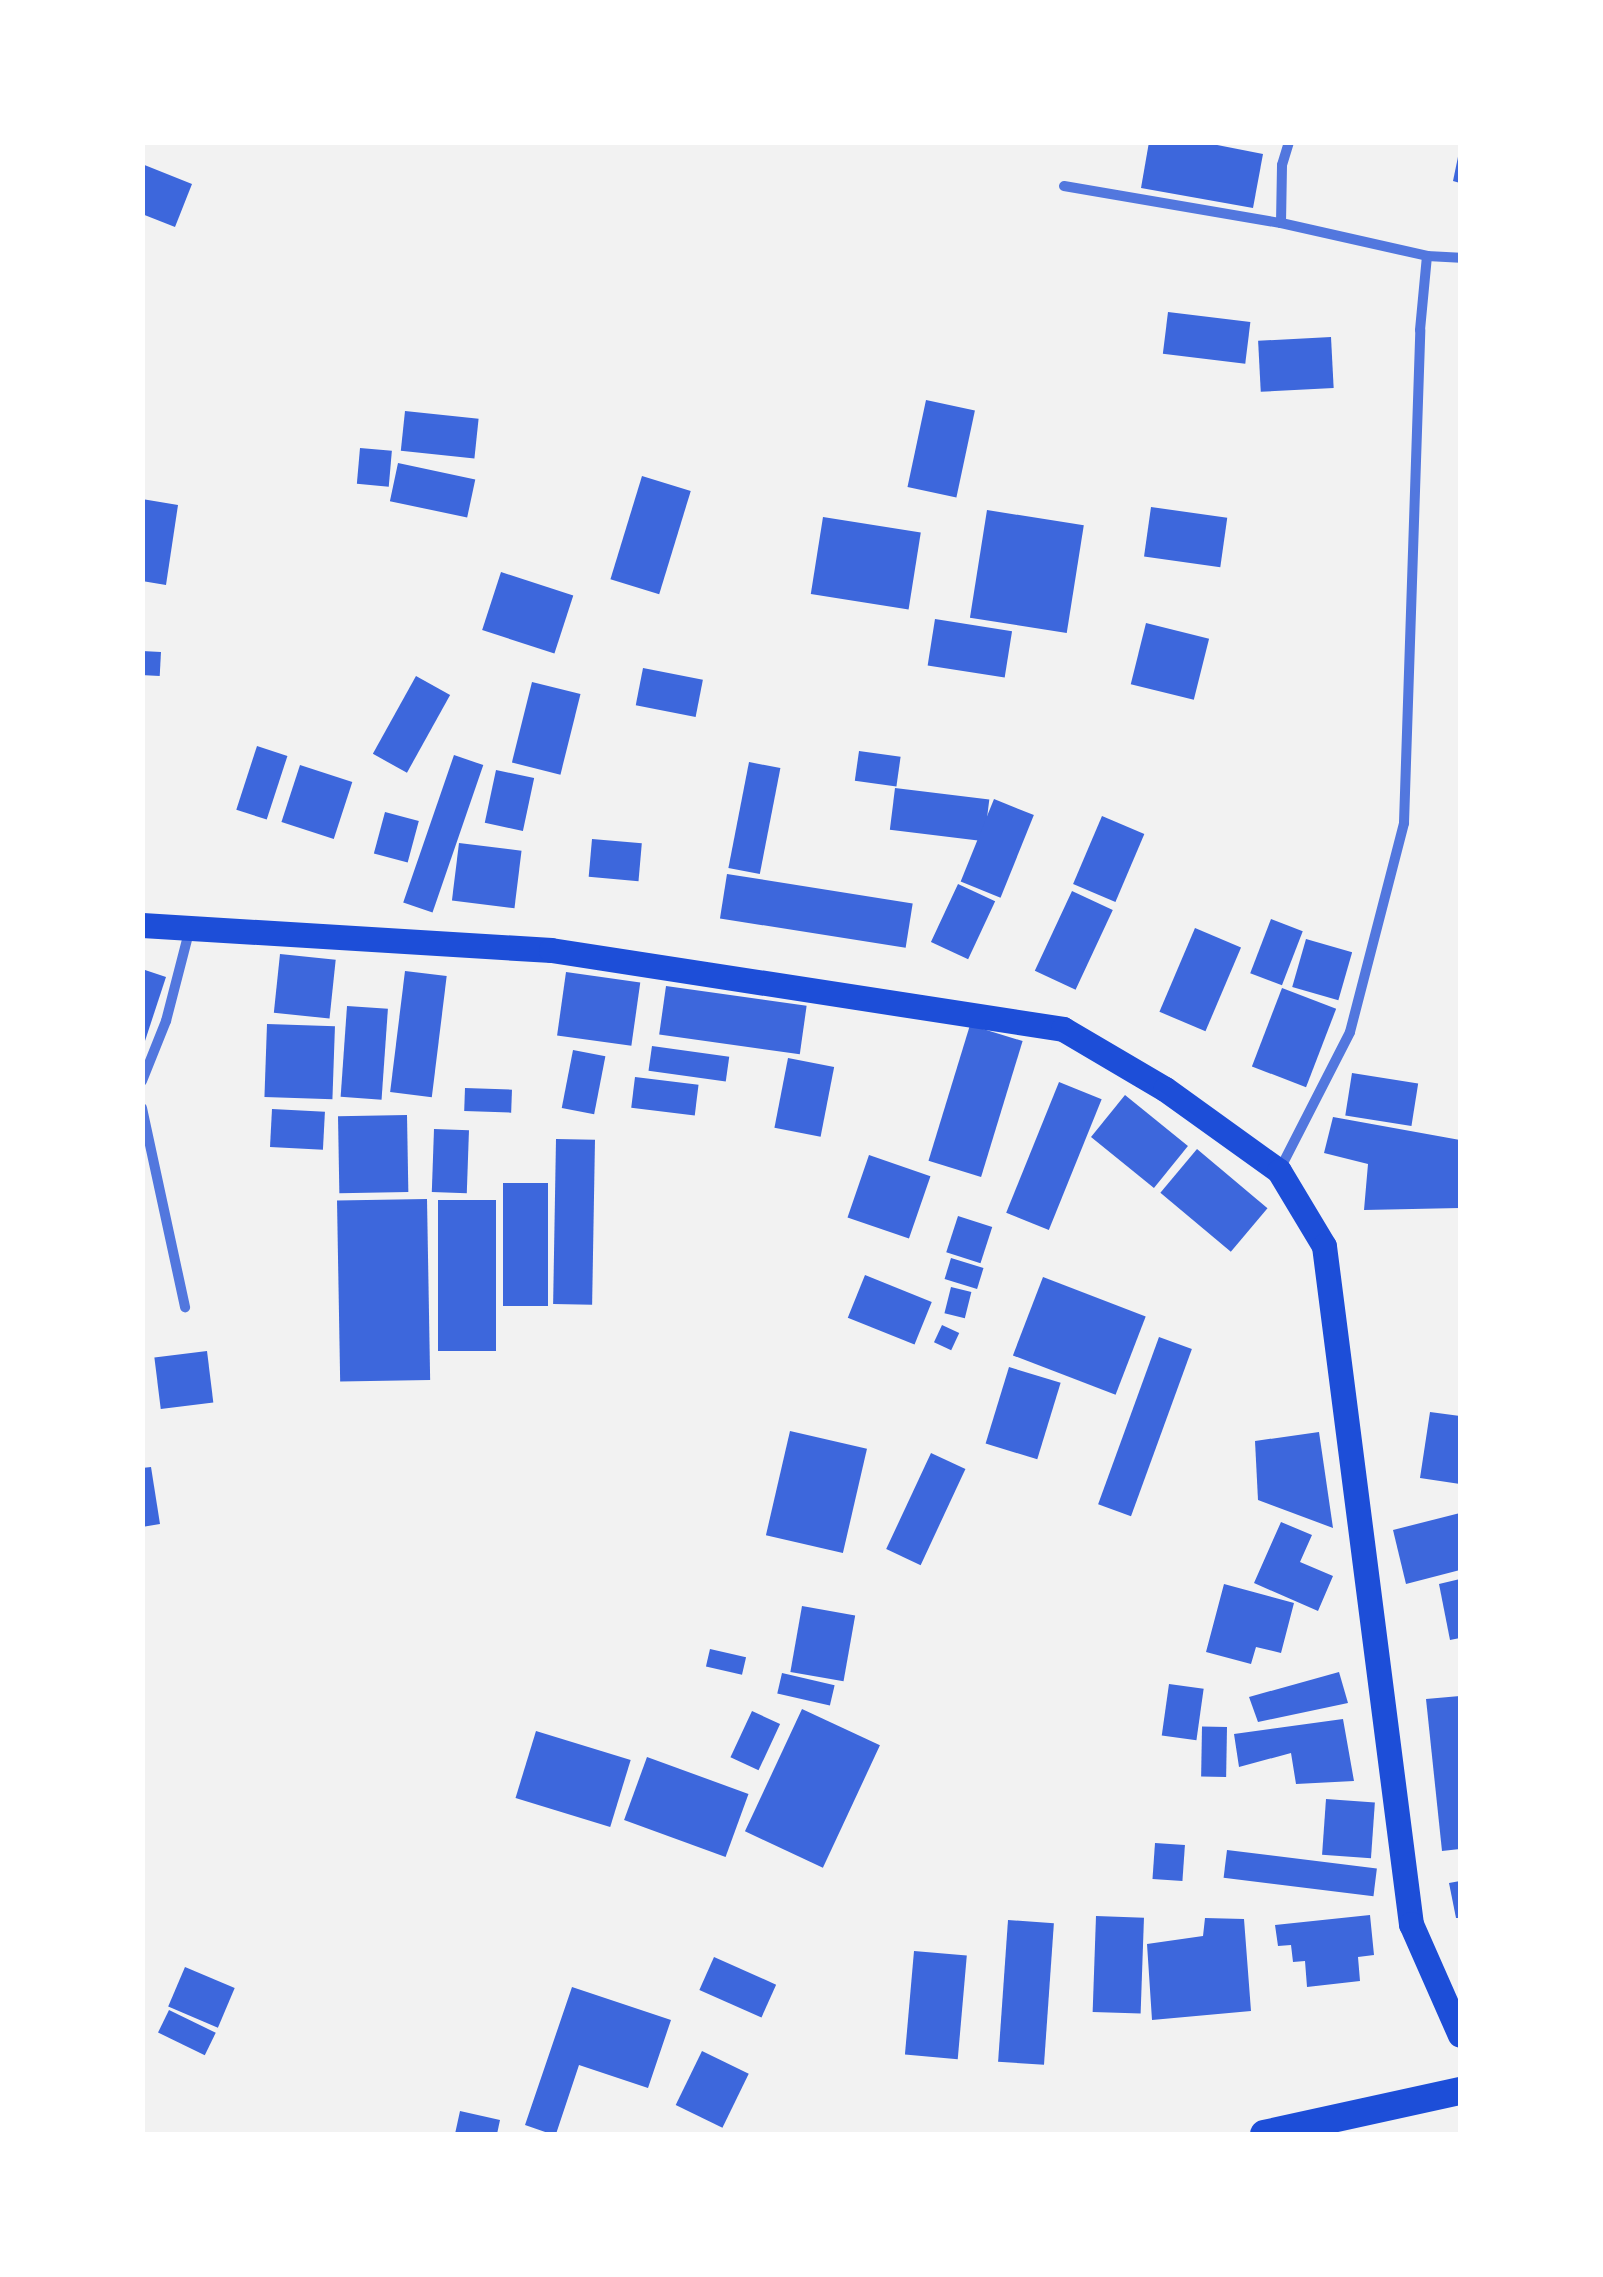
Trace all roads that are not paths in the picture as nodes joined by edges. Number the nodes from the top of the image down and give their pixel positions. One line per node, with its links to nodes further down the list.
1 (1289, 142): 3 (street)
2 (1064, 186): 3 (street)
3 (1281, 223): 4 (street)
4 (1427, 256): 5 (street); 10 (street)
5 (1460, 258)
6 (142, 925): 7 (main road)
7 (190, 927): 8 (street); 10 (main road)
8 (142, 1081)
9 (142, 1108): 11 (street)
10 (1279, 1171): 12 (main road)
11 (185, 1307)
12 (1460, 2035)
13 (1460, 2091): 14 (highway)
14 (1264, 2134)

